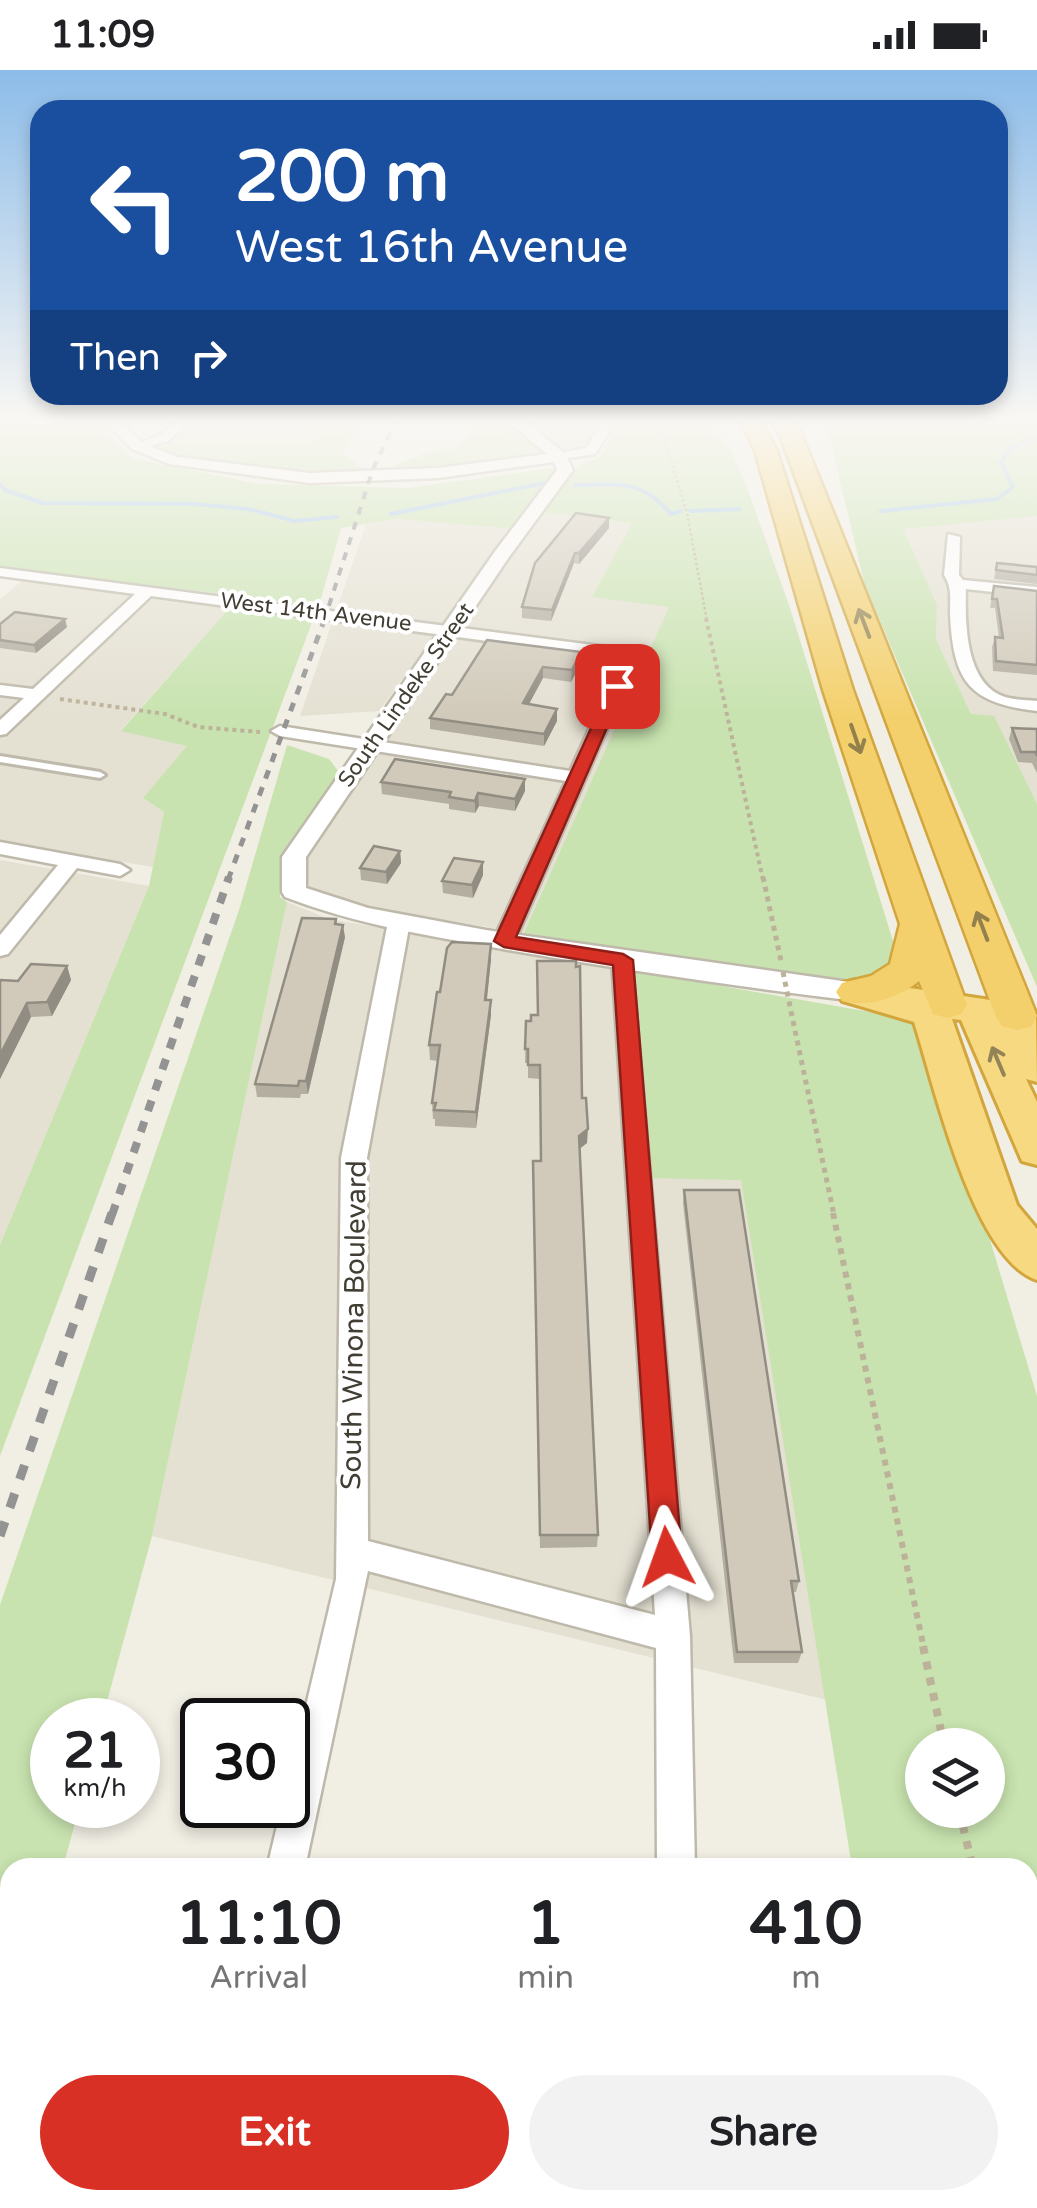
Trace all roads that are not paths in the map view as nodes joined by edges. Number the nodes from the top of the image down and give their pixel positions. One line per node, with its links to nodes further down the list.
1 (530, 518): 11 (street, South Lindeke Street)
2 (785, 518): 25 (highway, one-way to 25)
3 (824, 518): 6 (highway)
4 (829, 518): 6 (highway)
5 (953, 537): 8 (street)
6 (833, 541): 31 (highway, one-way to 6)
7 (0, 572): 9 (street, West 14th Avenue)
8 (958, 584): 10 (street); 14 (street)
9 (149, 590): 11 (street, West 14th Avenue); 13 (street)
10 (1037, 592)
11 (453, 629): 17 (street, South Lindeke Street); 20 (street, West 14th Avenue)
12 (0, 690): 13 (street)
13 (37, 696): 15 (street)
14 (1037, 706)
15 (0, 730)
16 (280, 730): 17 (street)
17 (372, 744): 20 (street); 24 (street, South Lindeke Street)
18 (0, 759): 19 (lane)
19 (100, 775)
20 (574, 776): 26 (street)
21 (0, 848): 22 (street)
22 (72, 861): 23 (street); 27 (street)
23 (120, 870)
24 (399, 922): 26 (street); 35 (street, South Winona Boulevard)
25 (920, 924): 29 (highway); 30 (highway)
26 (504, 941): 28 (street)
27 (0, 949)
28 (623, 960): 29 (street); 36 (street)
29 (856, 992): 30 (highway); 34 (highway)
30 (962, 1007): 31 (highway); 33 (highway, one-way to 30); 34 (highway)
31 (1027, 1021): 32 (highway)
32 (1037, 1068)
33 (1037, 1150)
34 (1037, 1259)
35 (352, 1552): 36 (street); 37 (street, South Winona Boulevard)
36 (673, 1636): 38 (street)
37 (288, 1858)
38 (676, 1858)

